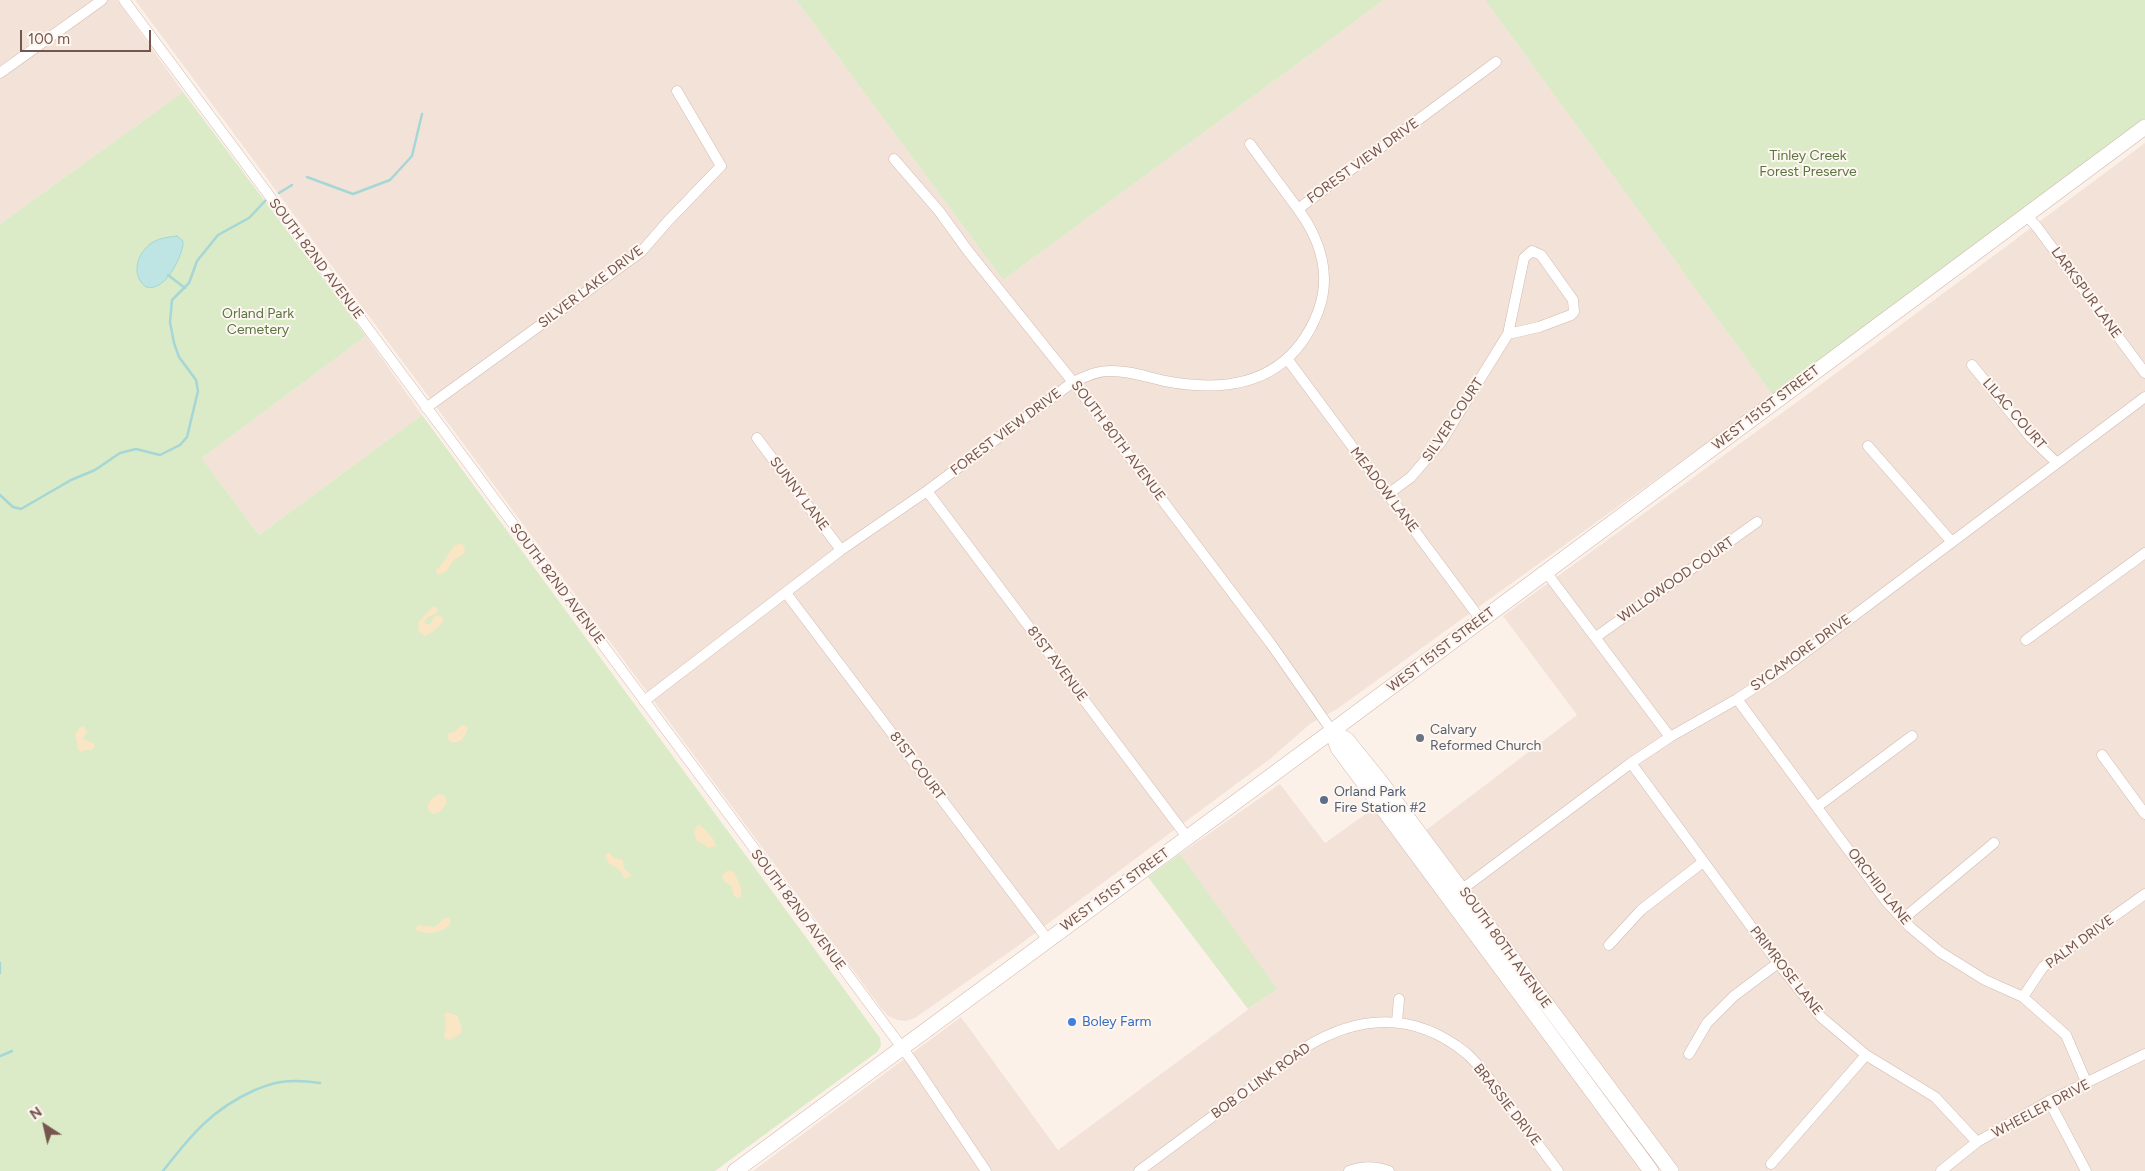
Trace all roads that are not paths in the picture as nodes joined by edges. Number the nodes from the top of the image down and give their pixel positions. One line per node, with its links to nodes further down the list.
1 (102, 0): 4 (street)
2 (124, 0): 17 (street, SOUTH 82ND AVENUE)
3 (1496, 62): 9 (street, FOREST VIEW DRIVE)
4 (0, 73)
5 (677, 91): 17 (street, SILVER LAKE DRIVE)
6 (2145, 127): 10 (street, WEST 151ST STREET)
7 (1250, 144): 9 (street)
8 (894, 159): 15 (street, SOUTH 80TH AVENUE)
9 (1298, 209): 12 (street, FOREST VIEW DRIVE)
10 (2026, 215): 14 (street, LARKSPUR LANE); 27 (street, WEST 151ST STREET)
11 (1508, 334): 11 (street, SILVER COURT); 22 (street, SILVER COURT)
12 (1288, 360): 15 (street, FOREST VIEW DRIVE); 22 (street, MEADOW LANE)
13 (1972, 366): 20 (street, LILAC COURT)
14 (2145, 373)
15 (1073, 382): 21 (street, FOREST VIEW DRIVE); 34 (street, SOUTH 80TH AVENUE)
16 (2145, 397): 20 (street, SYCAMORE DRIVE)
17 (426, 408): 33 (street, SOUTH 82ND AVENUE)
18 (757, 438): 25 (street, SUNNY LANE)
19 (1868, 446): 24 (street)
20 (2056, 462): 24 (street, SYCAMORE DRIVE)
21 (927, 491): 25 (street, FOREST VIEW DRIVE); 41 (street, 81ST AVENUE)
22 (1387, 495): 29 (street, MEADOW LANE)
23 (1757, 522): 30 (street, WILLOWOOD COURT)
24 (1950, 541): 32 (street, SYCAMORE DRIVE)
25 (841, 550): 28 (street, FOREST VIEW DRIVE)
26 (2145, 553): 31 (street)
27 (1546, 572): 29 (street, WEST 151ST STREET); 30 (street)
28 (786, 593): 33 (street, FOREST VIEW DRIVE); 47 (street, 81ST COURT)
29 (1481, 620): 34 (street, WEST 151ST STREET)
30 (1596, 637): 36 (street)
31 (2026, 640)
32 (1738, 699): 36 (street, SYCAMORE DRIVE); 39 (street, ORCHID LANE)
33 (644, 701): 53 (street, SOUTH 82ND AVENUE)
34 (1332, 732): 41 (street, WEST 151ST STREET); 44 (street, SOUTH 80TH AVENUE)
35 (1912, 736): 39 (street)
36 (1670, 737): 38 (street, SYCAMORE DRIVE)
37 (2102, 755): 40 (street)
38 (1631, 763): 43 (street, PRIMROSE LANE); 44 (street, SYCAMORE DRIVE)
39 (1818, 806): 46 (street, ORCHID LANE)
40 (2145, 814)
41 (1187, 837): 47 (street, WEST 151ST STREET)
42 (1994, 843): 46 (street)
43 (1703, 862): 48 (street); 49 (street, PRIMROSE LANE)
44 (1455, 894): 67 (street, SOUTH 80TH AVENUE); 68 (street, SOUTH 80TH AVENUE)
45 (2145, 894): 50 (street, PALM DRIVE)
46 (1902, 919): 50 (street, ORCHID LANE)
47 (1048, 940): 53 (street, WEST 151ST STREET)
48 (1609, 945)
49 (1778, 963): 54 (street); 56 (street, PRIMROSE LANE)
50 (2023, 997): 57 (street, ORCHID LANE)
51 (1399, 999): 52 (street)
52 (1397, 1022): 63 (street, BOB O LINK ROAD); 66 (street, BRASSIE DRIVE)
53 (901, 1048): 61 (street, WEST 151ST STREET); 62 (street, SOUTH 82ND AVENUE)
54 (1689, 1054)
55 (2145, 1054): 57 (street, WHEELER DRIVE)
56 (1866, 1055): 59 (street, PRIMROSE LANE); 60 (street)
57 (2087, 1084): 58 (street, WHEELER DRIVE)
58 (2049, 1101): 59 (street, WHEELER DRIVE); 70 (street)
59 (1978, 1142): 69 (street, WHEELER DRIVE)
60 (1771, 1164)
61 (735, 1171)
62 (986, 1171)
63 (1138, 1171)
64 (1349, 1171): 65 (street)
65 (1389, 1171)
66 (1558, 1171)
67 (1651, 1171)
68 (1671, 1171)
69 (1941, 1171)
70 (2086, 1171)

